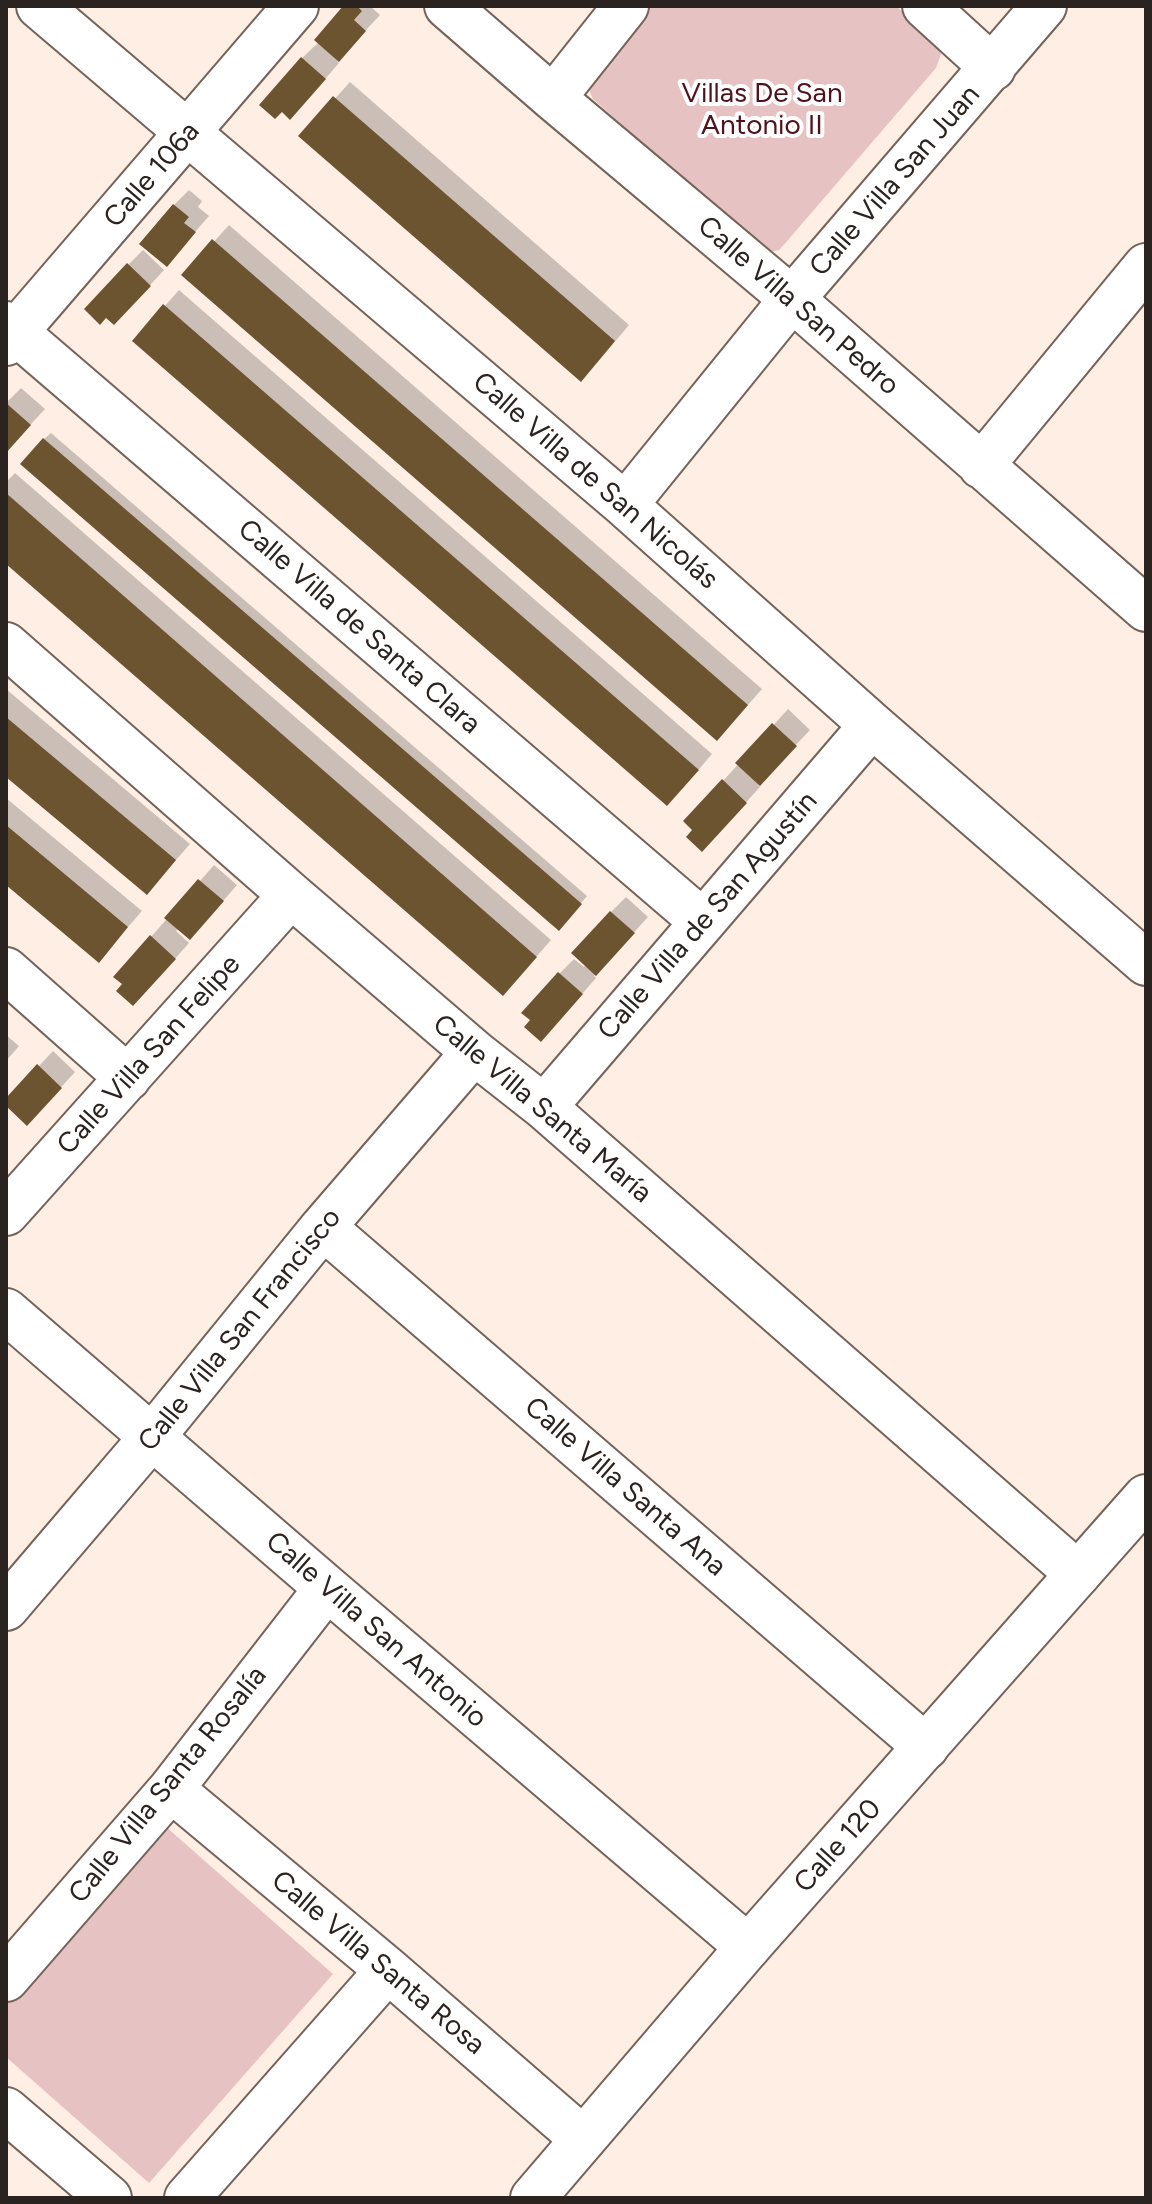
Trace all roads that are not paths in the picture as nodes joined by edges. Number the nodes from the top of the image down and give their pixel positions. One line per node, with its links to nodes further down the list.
1 (39, 6): 9 (street, Calle Villa de San Nicolás)
2 (296, 6): 9 (street, Calle 106a)
3 (447, 6): 8 (street, Calle Villa San Pedro)
4 (626, 6): 8 (street)
5 (925, 6): 7 (street)
6 (1044, 6): 7 (street, Calle Villa San Juan)
7 (993, 68): 11 (street, Calle Villa San Juan)
8 (553, 98): 11 (street, Calle Villa San Pedro)
9 (189, 132): 12 (street, Calle 106a); 14 (street, Calle Villa de San Nicolás)
10 (1146, 266): 13 (street)
11 (792, 299): 13 (street, Calle Villa San Pedro); 14 (street, Calle Villa San Juan)
12 (9, 333): 19 (street, Calle Villa de Santa Clara)
13 (981, 466): 15 (street, Calle Villa San Pedro)
14 (625, 505): 17 (street, Calle Villa de San Nicolás)
15 (1146, 609)
16 (6, 645): 18 (street, Calle Villa Santa María)
17 (872, 725): 19 (street, Calle Villa de San Agustín); 20 (street, Calle Villa de San Nicolás)
18 (291, 895): 22 (street, Calle Villa Santa María); 23 (street, Calle Villa San Felipe)
19 (703, 922): 24 (street, Calle Villa de San Agustín)
20 (1146, 963)
21 (6, 970): 23 (street)
22 (474, 1052): 24 (street, Calle Villa Santa María); 26 (street, Calle Villa San Francisco)
23 (128, 1078): 25 (street, Calle Villa San Felipe)
24 (544, 1107): 30 (street, Calle Villa Santa María)
25 (6, 1213)
26 (323, 1227): 28 (street, Calle Villa San Francisco); 33 (street, Calle Villa Santa Ana)
27 (6, 1311): 28 (street, Calle Villa San Antonio)
28 (152, 1437): 31 (street, Calle Villa San Antonio); 32 (street, Calle Villa San Francisco)
29 (1146, 1497): 30 (street, Calle 120)
30 (1078, 1574): 33 (street, Calle 120)
31 (327, 1588): 34 (street, Calle Villa Santa Rosalía); 35 (street, Calle Villa San Antonio)
32 (6, 1608)
33 (926, 1747): 35 (street, Calle 120)
34 (171, 1789): 36 (street, Calle Villa Santa Rosa); 37 (street, Calle Villa Santa Rosalía)
35 (748, 1947): 39 (street, Calle 120)
36 (388, 1970): 39 (street, Calle Villa Santa Rosa); 41 (street)
37 (6, 1979)
38 (6, 2110): 40 (street)
39 (583, 2139): 42 (street, Calle 120)
40 (109, 2198)
41 (187, 2198)
42 (533, 2198)

